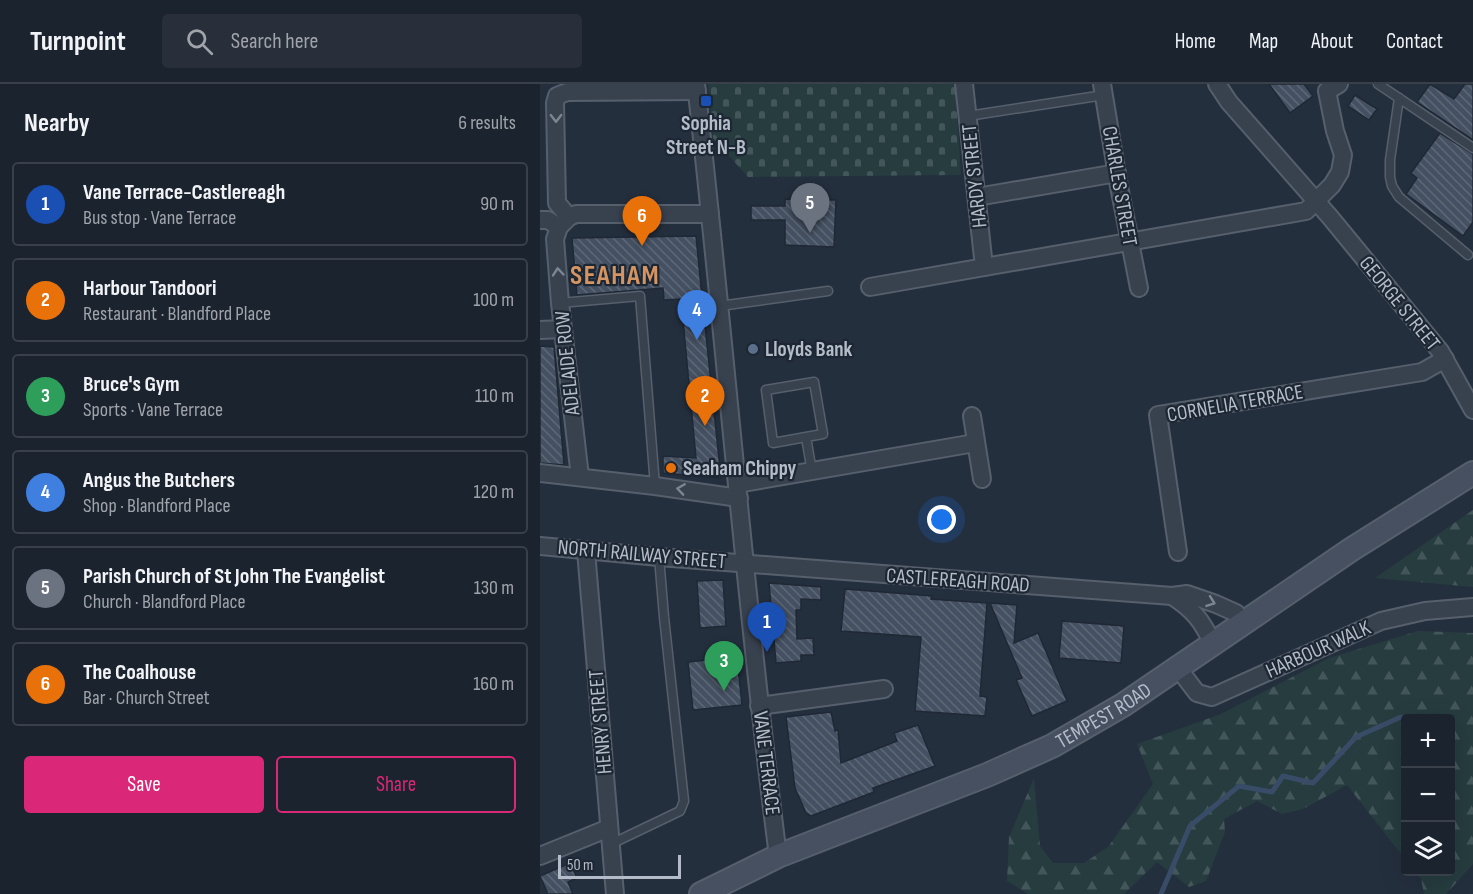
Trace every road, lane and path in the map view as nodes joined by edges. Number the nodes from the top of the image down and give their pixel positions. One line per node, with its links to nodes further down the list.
1 (964, 84): 8 (street, HARDY STREET)
2 (1217, 84): 12 (street, GEORGE STREET)
3 (1378, 84): 7 (lane)
4 (1330, 86): 12 (street)
5 (696, 88): 13 (street, VANE TERRACE); 15 (street, one-way to 15)
6 (1103, 90): 8 (lane); 10 (street, CHARLES STREET)
7 (1399, 98): 9 (lane); 17 (lane)
8 (968, 116): 11 (street, HARDY STREET)
9 (1473, 148)
10 (1117, 173): 11 (street); 16 (street, CHARLES STREET)
11 (976, 197): 18 (street, HARDY STREET)
12 (1316, 202): 16 (street); 26 (street, GEORGE STREET)
13 (710, 214): 15 (street); 23 (street, VANE TERRACE)
14 (540, 220): 15 (street)
15 (564, 222): 22 (street, ADELAIDE ROW, one-way to 15)
16 (1129, 242): 18 (street); 20 (street, CHARLES STREET)
17 (1468, 255)
18 (984, 267): 19 (street)
19 (870, 287)
20 (1139, 288)
21 (828, 291): 23 (lane)
22 (561, 303): 24 (street, ADELAIDE ROW); 36 (lane)
23 (720, 306): 37 (street, VANE TERRACE)
24 (564, 329): 25 (street); 34 (street, ADELAIDE ROW)
25 (540, 330)
26 (1445, 359): 27 (street, GEORGE STREET); 40 (street, CORNELIA TERRACE)
27 (1473, 411)
28 (972, 416): 30 (street)
29 (806, 437): 29 (lane); 31 (lane)
30 (975, 443): 31 (street); 35 (street)
31 (812, 472): 37 (street)
32 (540, 473): 34 (street)
33 (1473, 473): 45 (main road, TEMPEST ROAD)
34 (580, 477): 36 (street)
35 (982, 479)
36 (654, 486): 37 (street, one-way to 36)
37 (739, 499): 42 (street, VANE TERRACE)
38 (540, 546): 39 (street, NORTH RAILWAY STREET)
39 (586, 551): 41 (street, NORTH RAILWAY STREET); 50 (street, HENRY STREET)
40 (1178, 552)
41 (659, 557): 42 (street, NORTH RAILWAY STREET); 50 (lane)
42 (744, 562): 43 (street, CASTLEREAGH ROAD); 49 (street, VANE TERRACE)
43 (1178, 588): 45 (street, CASTLEREAGH ROAD, one-way to 45); 46 (street)
44 (1473, 607): 47 (street, HARBOUR WALK)
45 (1244, 624): 46 (main road, TEMPEST ROAD)
46 (1214, 644): 47 (main road, TEMPEST ROAD)
47 (1178, 668): 52 (main road, TEMPEST ROAD)
48 (884, 689): 49 (street)
49 (759, 706): 52 (street, VANE TERRACE)
50 (610, 836): 51 (street); 53 (street, HENRY STREET)
51 (540, 850)
52 (778, 856): 54 (main road, TEMPEST ROAD)
53 (615, 894)
54 (701, 894)

